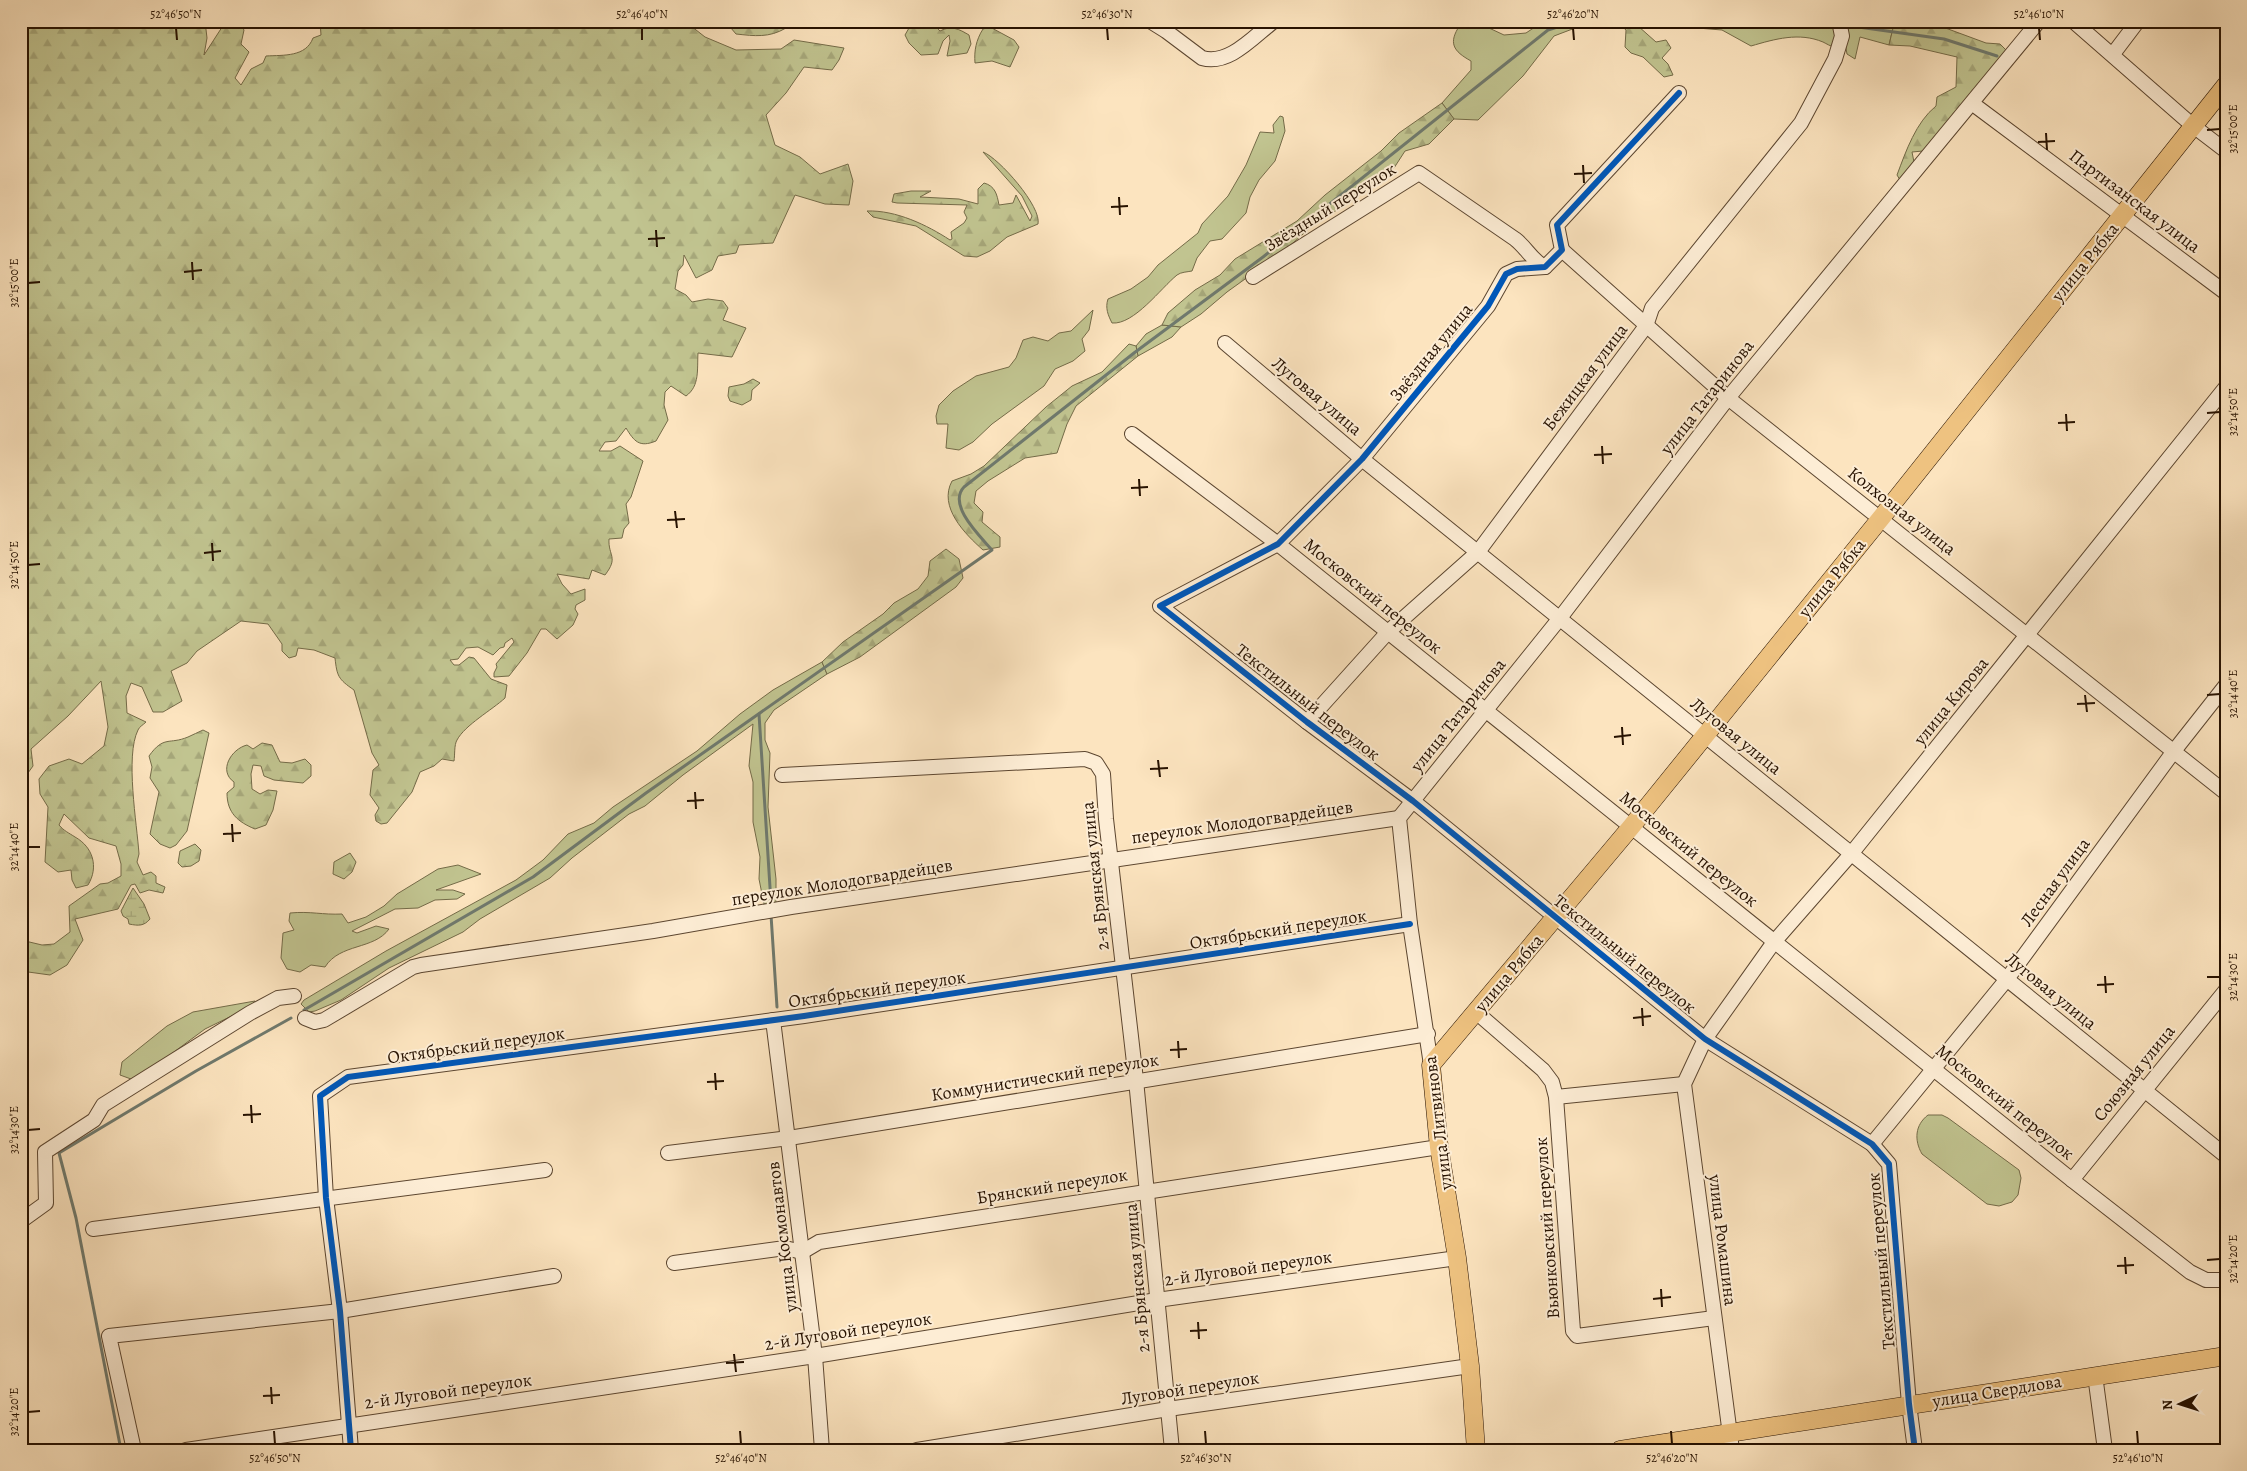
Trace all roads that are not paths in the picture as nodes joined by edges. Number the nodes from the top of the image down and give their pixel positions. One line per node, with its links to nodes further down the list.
1 (1150, 21): 2 (street)
2 (1274, 21)
3 (1839, 21): 18 (street, Бежицкая улица)
4 (2039, 21): 10 (street, улица Татаринова)
5 (2073, 21): 7 (street)
6 (2138, 21): 7 (street)
7 (2113, 54): 11 (street)
8 (2226, 85): 11 (main road, улица Рябка)
9 (1678, 93): 14 (street)
10 (1972, 104): 13 (street, Партизанская улица); 21 (street, улица Татаринова)
11 (2192, 125): 12 (street); 13 (main road, улица Рябка)
12 (2226, 151)
13 (2123, 215): 17 (street, Партизанская улица); 24 (main road, улица Рябка)
14 (1562, 250): 15 (street); 18 (street, Колхозная улица)
15 (1545, 267): 16 (street, Звёздный переулок); 23 (street, Звёздная улица)
16 (1253, 277)
17 (2226, 293)
18 (1646, 326): 21 (street, Колхозная улица); 26 (street, Бежицкая улица)
19 (1224, 343): 23 (street, Луговая улица)
20 (2226, 387): 30 (street, улица Кирова)
21 (1728, 398): 24 (street, Колхозная улица); 28 (street, улица Татаринова)
22 (1132, 434): 25 (street, Московский переулок)
23 (1362, 459): 25 (street, Звёздная улица); 26 (street, Луговая улица)
24 (1881, 518): 30 (street, Колхозная улица); 34 (main road, улица Рябка)
25 (1278, 544): 27 (street, Звёздная улица); 29 (street, Московский переулок)
26 (1478, 552): 28 (street, Луговая улица); 29 (street, Бежицкая улица)
27 (1160, 606): 33 (street, Текстильный переулок)
28 (1560, 618): 32 (street, улица Татаринова); 34 (street, Луговая улица)
29 (1388, 632): 32 (street, Московский переулок); 33 (street, Бежицкая улица)
30 (2028, 635): 35 (street, Колхозная улица); 41 (street, улица Кирова)
31 (2226, 685): 35 (street, Лесная улица)
32 (1486, 710): 38 (street, улица Татаринова); 40 (street, Московский переулок)
33 (1307, 722): 38 (street, Текстильный переулок)
34 (1705, 736): 40 (main road, улица Рябка); 41 (street, Луговая улица)
35 (2174, 751): 37 (street, Колхозная улица); 47 (street, Лесная улица)
36 (782, 775): 42 (street, 2-я Брянская улица)
37 (2226, 793)
38 (1413, 801): 39 (street); 43 (street, Текстильный переулок)
39 (1399, 818): 42 (street, переулок Молодогвардейцев); 44 (street, улица Литвинова)
40 (1631, 827): 43 (main road, улица Рябка); 45 (street, Московский переулок)
41 (1852, 854): 45 (street, улица Кирова); 47 (street, Луговая улица)
42 (1111, 860): 46 (street, 2-я Брянская улица); 51 (street, переулок Молодогвардейцев)
43 (1556, 916): 50 (main road, улица Рябка); 54 (street, Текстильный переулок)
44 (1410, 924): 46 (street, Октябрьский переулок); 53 (street, улица Литвинова)
45 (1774, 942): 54 (street, улица Кирова); 56 (street, Московский переулок)
46 (1124, 968): 52 (street, Октябрьский переулок); 57 (street, 2-я Брянская улица)
47 (2007, 979): 56 (street, Лесная улица); 59 (street, Луговая улица)
48 (2226, 990): 59 (street, Союзная улица)
49 (294, 996): 70 (street)
50 (1476, 1012): 55 (main road, улица Рябка); 60 (street, Вьюнковский переулок)
51 (305, 1018)
52 (773, 1020): 61 (street, улица Космонавтов); 69 (street, Октябрьский переулок)
53 (1428, 1034): 55 (street, улица Литвинова); 57 (street, Коммунистический переулок)
54 (1706, 1039): 58 (street); 62 (street, Текстильный переулок)
55 (1431, 1064): 63 (main road, улица Литвинова)
56 (1933, 1069): 62 (street, Лесная улица); 67 (street, Московский переулок)
57 (1136, 1080): 61 (street, Коммунистический переулок); 68 (street, 2-я Брянская улица)
58 (1684, 1084): 60 (street); 79 (street, улица Ромашина)
59 (2144, 1090): 65 (street, Луговая улица); 67 (street, Союзная улица)
60 (1556, 1097): 79 (street, Вьюнковский переулок)
61 (789, 1138): 64 (street, Коммунистический переулок); 72 (street, улица Космонавтов)
62 (1872, 1144): 84 (street, Текстильный переулок)
63 (1439, 1147): 68 (street, Брянский переулок); 73 (main road, улица Литвинова)
64 (668, 1153)
65 (2226, 1156)
66 (545, 1170): 69 (street)
67 (2072, 1180): 76 (street, Московский переулок)
68 (1148, 1190): 72 (street, Брянский переулок); 77 (street, 2-я Брянская улица)
69 (326, 1198): 71 (street); 78 (street)
70 (21, 1221)
71 (94, 1229)
72 (802, 1252): 74 (street); 80 (street, улица Космонавтов)
73 (1457, 1258): 77 (street, 2-й Луговой переулок); 82 (main road, улица Литвинова)
74 (674, 1263)
75 (554, 1276): 78 (street)
76 (2226, 1280)
77 (1157, 1300): 80 (street, 2-й Луговой переулок); 85 (street, 2-я Брянская улица)
78 (340, 1311): 86 (street); 88 (street)
79 (1714, 1318): 87 (street, улица Ромашина)
80 (815, 1356): 86 (street, 2-й Луговой переулок); 91 (street, улица Космонавтов)
81 (2226, 1356): 83 (main road, улица Свердлова)
82 (1470, 1366): 85 (street, Луговой переулок); 94 (main road, улица Литвинова)
83 (2095, 1375): 84 (main road, улица Свердлова); 97 (street)
84 (1909, 1404): 87 (main road, улица Свердлова); 96 (street, Текстильный переулок)
85 (1168, 1410): 92 (street, Луговой переулок); 93 (street, 2-я Брянская улица)
86 (349, 1424): 89 (street, 2-й Луговой переулок); 90 (street)
87 (1731, 1442): 95 (main road, улица Свердлова)
88 (134, 1450)
89 (186, 1450)
90 (351, 1450)
91 (822, 1450)
92 (917, 1450)
93 (1172, 1450)
94 (1476, 1450)
95 (1620, 1450)
96 (1915, 1450)
97 (2105, 1450)

